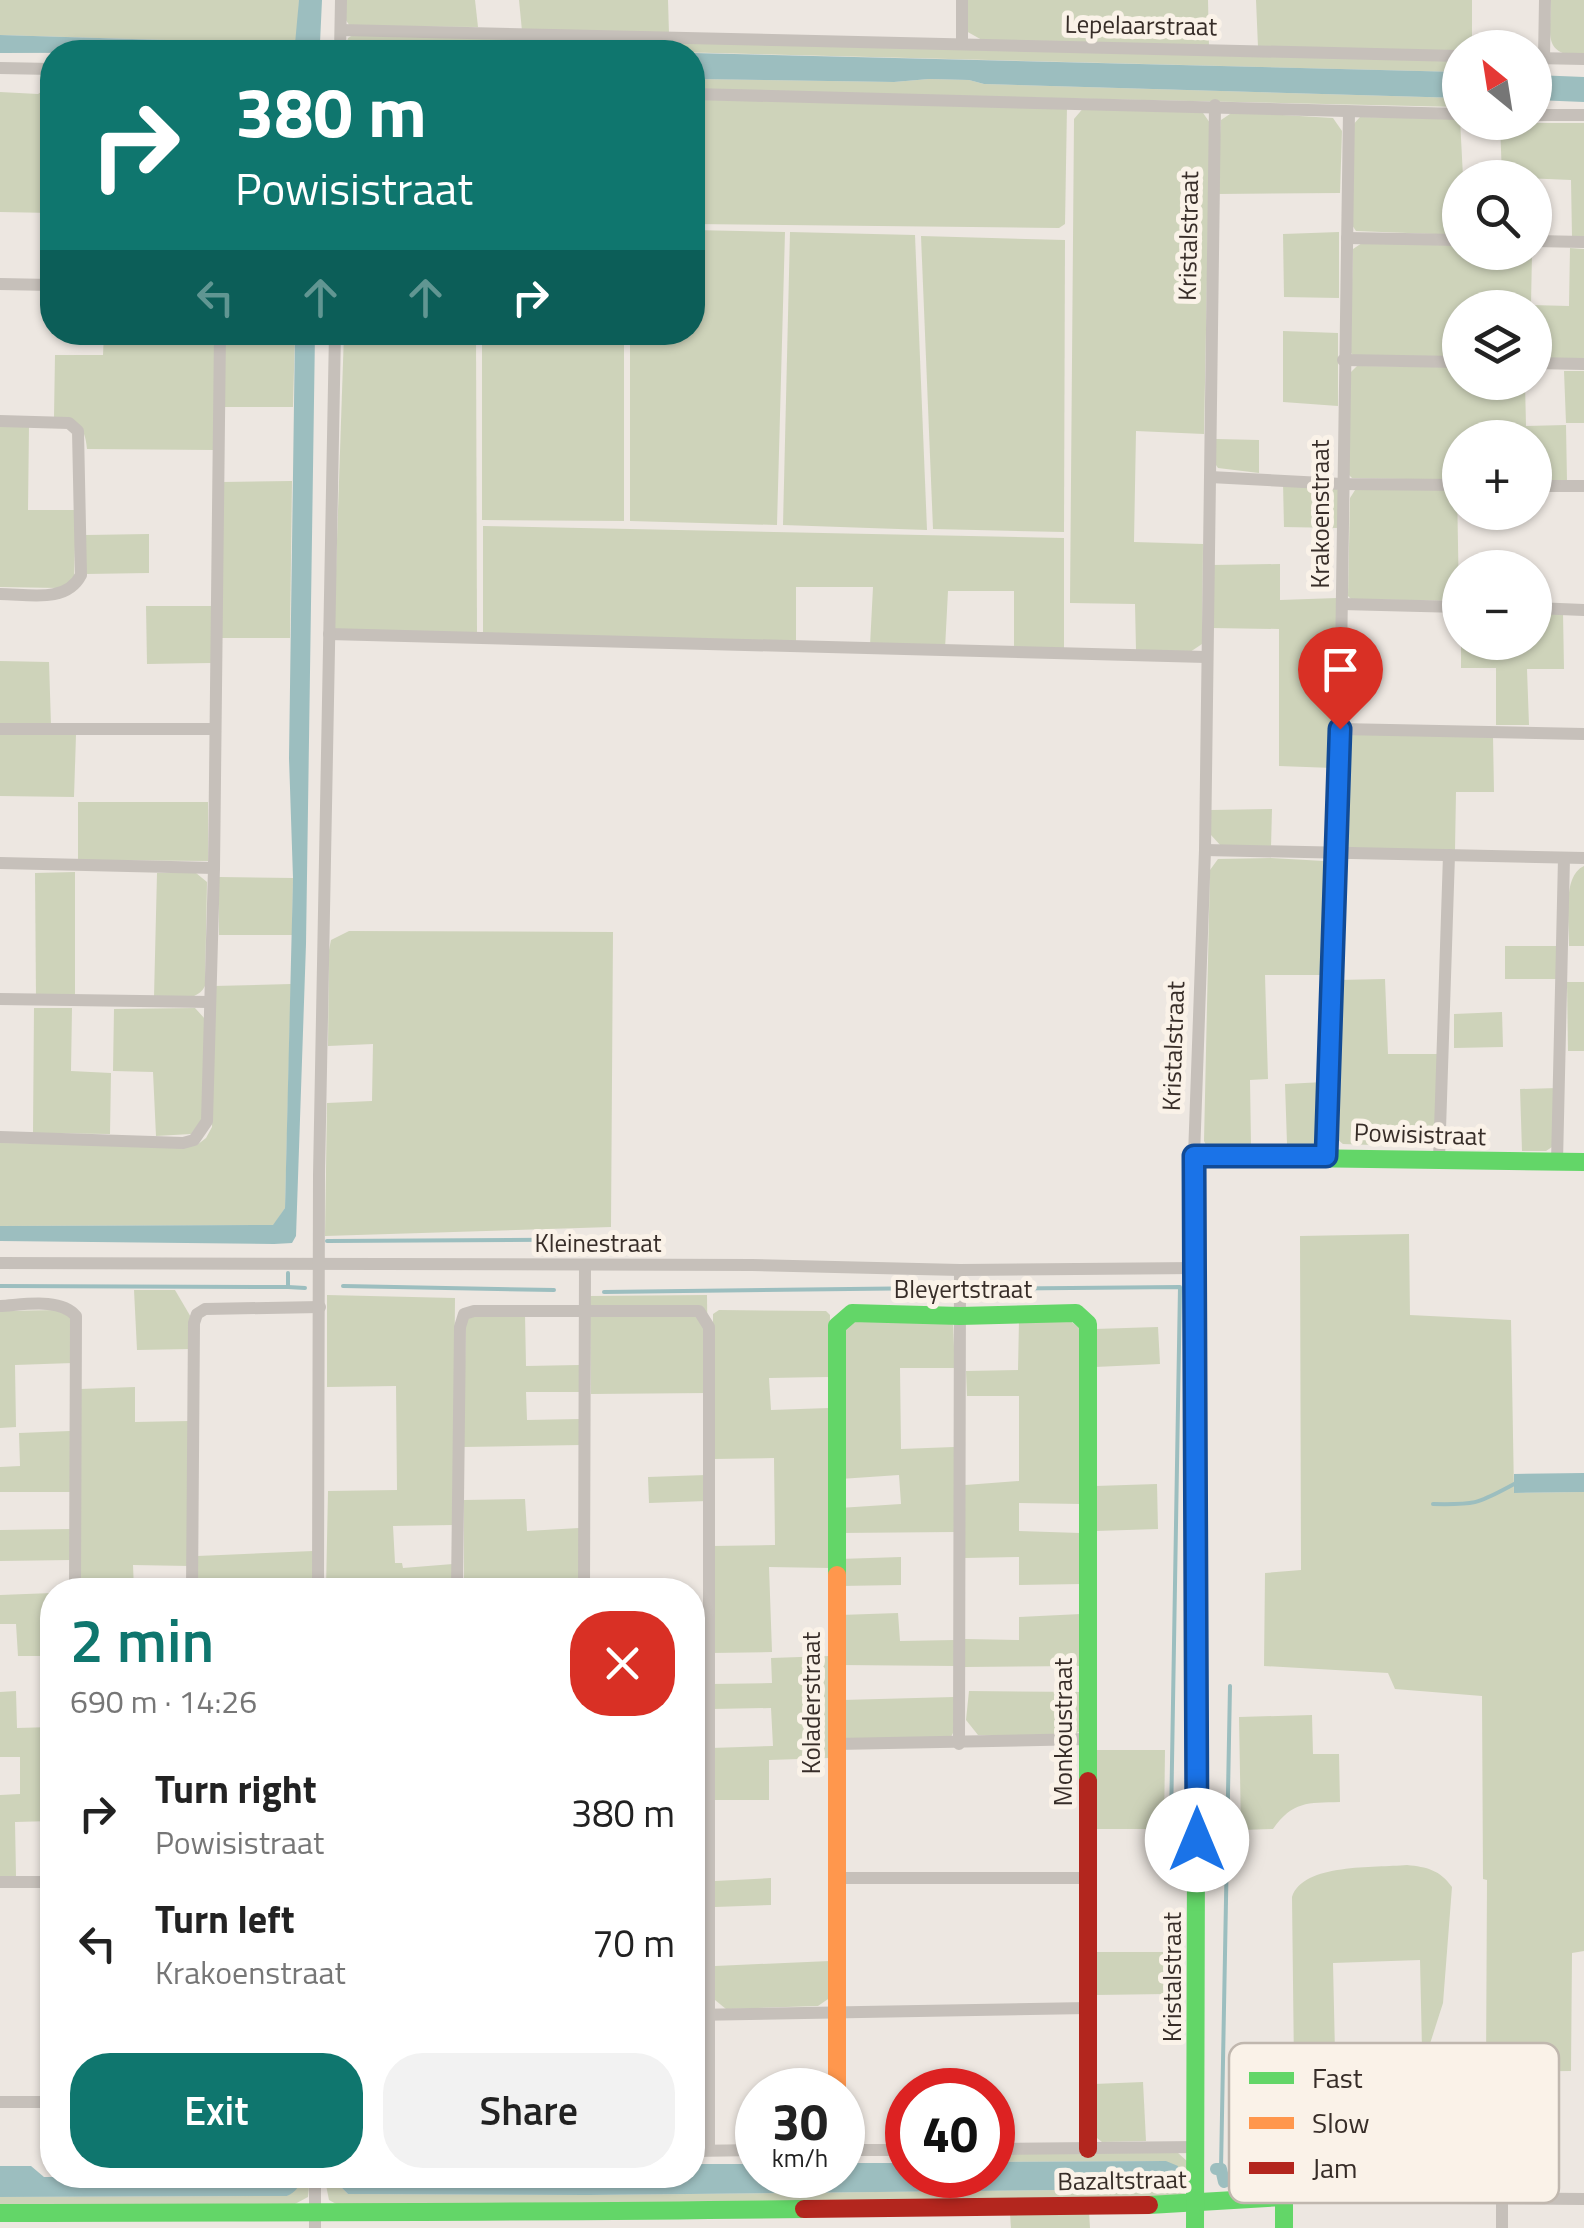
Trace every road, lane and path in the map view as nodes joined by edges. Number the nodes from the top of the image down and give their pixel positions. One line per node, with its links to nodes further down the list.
1 (341, 0): 4 (street)
2 (962, 0): 7 (street)
3 (1545, 0): 5 (street)
4 (340, 30): 6 (street); 7 (street, Lepelaarstraat)
5 (1542, 30)
6 (340, 40)
7 (962, 44): 8 (street, Lepelaarstraat)
8 (1442, 56)
9 (1552, 58): 10 (street)
10 (1584, 59)
11 (0, 68): 12 (street)
12 (40, 69)
13 (705, 94): 14 (street)
14 (1214, 105): 15 (street); 32 (street, Kristalstraat)
15 (1348, 112): 16 (street); 19 (street, Krakoenstraat)
16 (1442, 114)
17 (1552, 115): 18 (street)
18 (1584, 116)
19 (1347, 238): 20 (street); 27 (street, Krakoenstraat)
20 (1442, 240)
21 (1552, 241): 22 (street)
22 (1584, 242)
23 (0, 284): 24 (street)
24 (40, 284)
25 (220, 345): 45 (street)
26 (334, 345): 42 (street)
27 (1343, 360): 28 (street); 33 (street, Krakoenstraat)
28 (1442, 362)
29 (1552, 364): 30 (street)
30 (1584, 364)
31 (0, 421): 37 (street)
32 (1210, 477): 33 (street); 43 (street, Kristalstraat)
33 (1342, 484): 34 (street); 38 (street, Krakoenstraat)
34 (1442, 485)
35 (1552, 486): 36 (street)
36 (1584, 486)
37 (0, 594)
38 (1342, 604): 39 (street); 46 (street, Krakoenstraat)
39 (1442, 606)
40 (1552, 609): 41 (street)
41 (1584, 610)
42 (330, 634): 43 (street); 64 (street)
43 (1206, 657): 48 (street, Kristalstraat)
44 (0, 729): 45 (street)
45 (213, 729): 54 (street)
46 (1340, 729): 47 (street); 49 (street, Krakoenstraat)
47 (1584, 734)
48 (1205, 850): 49 (street); 58 (street, Kristalstraat)
49 (1336, 854): 50 (street); 59 (street, Krakoenstraat)
50 (1449, 855): 51 (street); 60 (street)
51 (1564, 858): 52 (street); 61 (street)
52 (1584, 858)
53 (0, 863): 54 (street)
54 (214, 868): 56 (street)
55 (0, 999): 56 (street)
56 (210, 1002): 57 (street)
57 (0, 1137)
58 (1194, 1156): 59 (street, Powisistraat); 66 (street, Kristalstraat)
59 (1326, 1156): 60 (street, Powisistraat)
60 (1439, 1160): 61 (street, Powisistraat)
61 (1557, 1162): 62 (street, Powisistraat)
62 (1584, 1162)
63 (0, 1264): 64 (street, Kleinestraat)
64 (318, 1264): 65 (street, Kleinestraat); 69 (street)
65 (586, 1266): 67 (street, Kleinestraat); 70 (street)
66 (1197, 1268): 67 (street, Kleinestraat); 97 (street, Kristalstraat)
67 (960, 1270): 71 (street)
68 (0, 1306): 74 (street)
69 (320, 1308): 75 (street); 76 (street)
70 (586, 1311): 77 (street); 78 (street); 83 (street)
71 (960, 1316): 72 (street, Bleyertstraat); 73 (street, Bleyertstraat); 81 (street)
72 (1083, 1316): 79 (street, Monkoustraat)
73 (842, 1318): 80 (street, Koladerstraat)
74 (75, 1578)
75 (192, 1578)
76 (318, 1578)
77 (458, 1578)
78 (584, 1578)
79 (1088, 1739): 81 (street); 85 (street, Monkoustraat)
80 (836, 1744): 81 (street); 84 (street, Koladerstraat)
81 (959, 1744)
82 (705, 1746): 83 (street)
83 (710, 1746): 87 (street)
84 (837, 1878): 85 (street); 91 (street, Koladerstraat)
85 (1088, 1878): 90 (street, Monkoustraat)
86 (705, 1880): 87 (street)
87 (710, 1880): 93 (street)
88 (0, 1882): 89 (street)
89 (40, 1882)
90 (1088, 2008): 91 (street); 99 (street, Monkoustraat)
91 (838, 2011): 93 (street); 94 (street, Koladerstraat)
92 (705, 2015): 93 (street)
93 (710, 2015): 101 (street)
94 (837, 2068)
95 (0, 2102): 96 (street)
96 (40, 2102)
97 (1198, 2146): 99 (street); 105 (street, Kristalstraat)
98 (1015, 2149): 99 (street)
99 (1088, 2149)
100 (705, 2150): 101 (street)
101 (709, 2150): 102 (street)
102 (735, 2150)
103 (315, 2188): 107 (street)
104 (1229, 2201): 105 (street, Bazaltstraat)
105 (1196, 2204): 108 (street, Bazaltstraat); 109 (street, Kristalstraat)
106 (0, 2212): 107 (street, Bazaltstraat)
107 (315, 2220): 108 (street, Bazaltstraat)
108 (453, 2221)
109 (1195, 2228)

